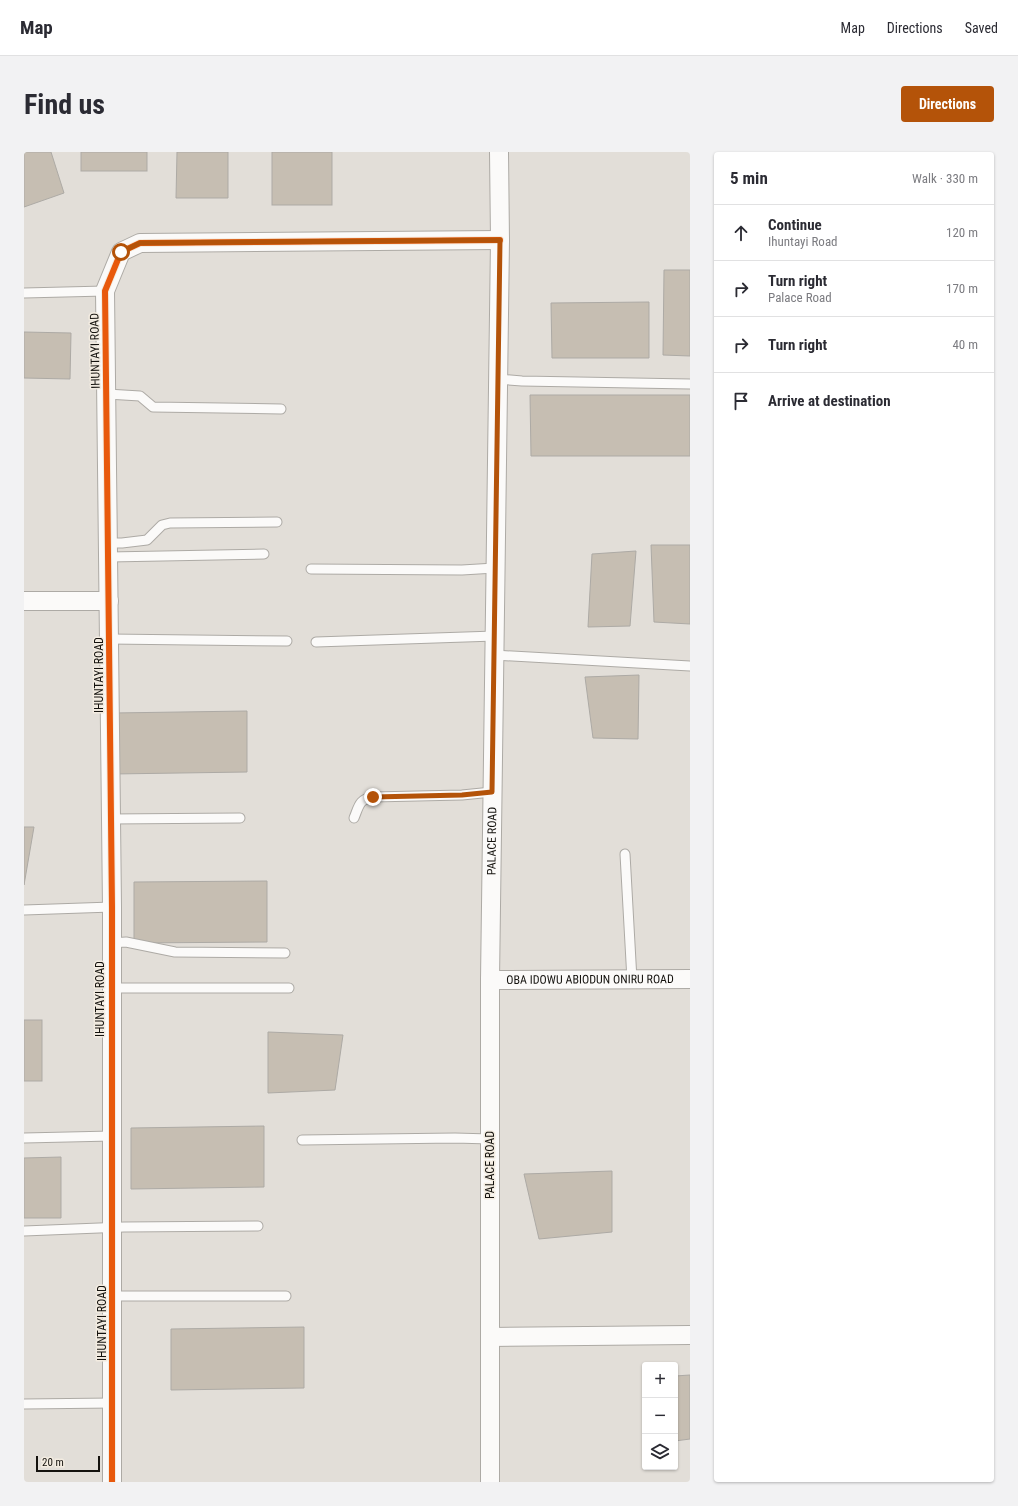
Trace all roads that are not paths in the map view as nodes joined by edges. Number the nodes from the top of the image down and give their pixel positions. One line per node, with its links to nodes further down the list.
1 (499, 152): 2 (street, PALACE ROAD)
2 (500, 240): 3 (street, IHUNTAYI ROAD); 5 (street, PALACE ROAD)
3 (105, 291): 4 (lane); 7 (street, IHUNTAYI ROAD)
4 (24, 293)
5 (497, 379): 6 (lane); 12 (street, PALACE ROAD)
6 (690, 384)
7 (107, 394): 8 (lane); 10 (street, IHUNTAYI ROAD)
8 (281, 409)
9 (277, 522): 10 (lane)
10 (109, 550): 11 (lane); 15 (street, IHUNTAYI ROAD)
11 (264, 554)
12 (495, 568): 13 (lane); 16 (street, PALACE ROAD)
13 (311, 569)
14 (24, 601): 15 (street)
15 (109, 601): 17 (street, IHUNTAYI ROAD)
16 (495, 636): 19 (lane); 20 (street, PALACE ROAD)
17 (109, 639): 18 (lane); 25 (street, IHUNTAYI ROAD)
18 (287, 640)
19 (316, 642)
20 (494, 655): 21 (lane); 22 (street, PALACE ROAD)
21 (690, 666)
22 (492, 792): 24 (lane); 32 (street, PALACE ROAD)
23 (240, 818): 25 (lane)
24 (354, 818)
25 (110, 819): 27 (street, IHUNTAYI ROAD)
26 (625, 854): 33 (lane)
27 (112, 907): 28 (lane); 29 (street, IHUNTAYI ROAD)
28 (24, 910)
29 (111, 943): 30 (lane); 34 (street, IHUNTAYI ROAD)
30 (285, 953)
31 (690, 979): 33 (street, OBA IDOWU ABIODUN ONIRU ROAD)
32 (490, 980): 33 (street, OBA IDOWU ABIODUN ONIRU ROAD); 38 (street, PALACE ROAD)
33 (632, 980)
34 (111, 988): 35 (lane); 36 (street, IHUNTAYI ROAD)
35 (289, 988)
36 (112, 1136): 37 (lane); 41 (street, IHUNTAYI ROAD)
37 (24, 1138)
38 (490, 1139): 39 (lane); 46 (street, PALACE ROAD)
39 (302, 1140)
40 (258, 1226): 41 (lane)
41 (112, 1228): 42 (lane); 43 (street, IHUNTAYI ROAD)
42 (24, 1231)
43 (113, 1296): 44 (lane); 47 (street, IHUNTAYI ROAD)
44 (286, 1296)
45 (690, 1335): 46 (street)
46 (490, 1337): 50 (street, PALACE ROAD)
47 (113, 1403): 48 (lane); 49 (street, IHUNTAYI ROAD)
48 (24, 1404)
49 (112, 1482)
50 (490, 1482)

